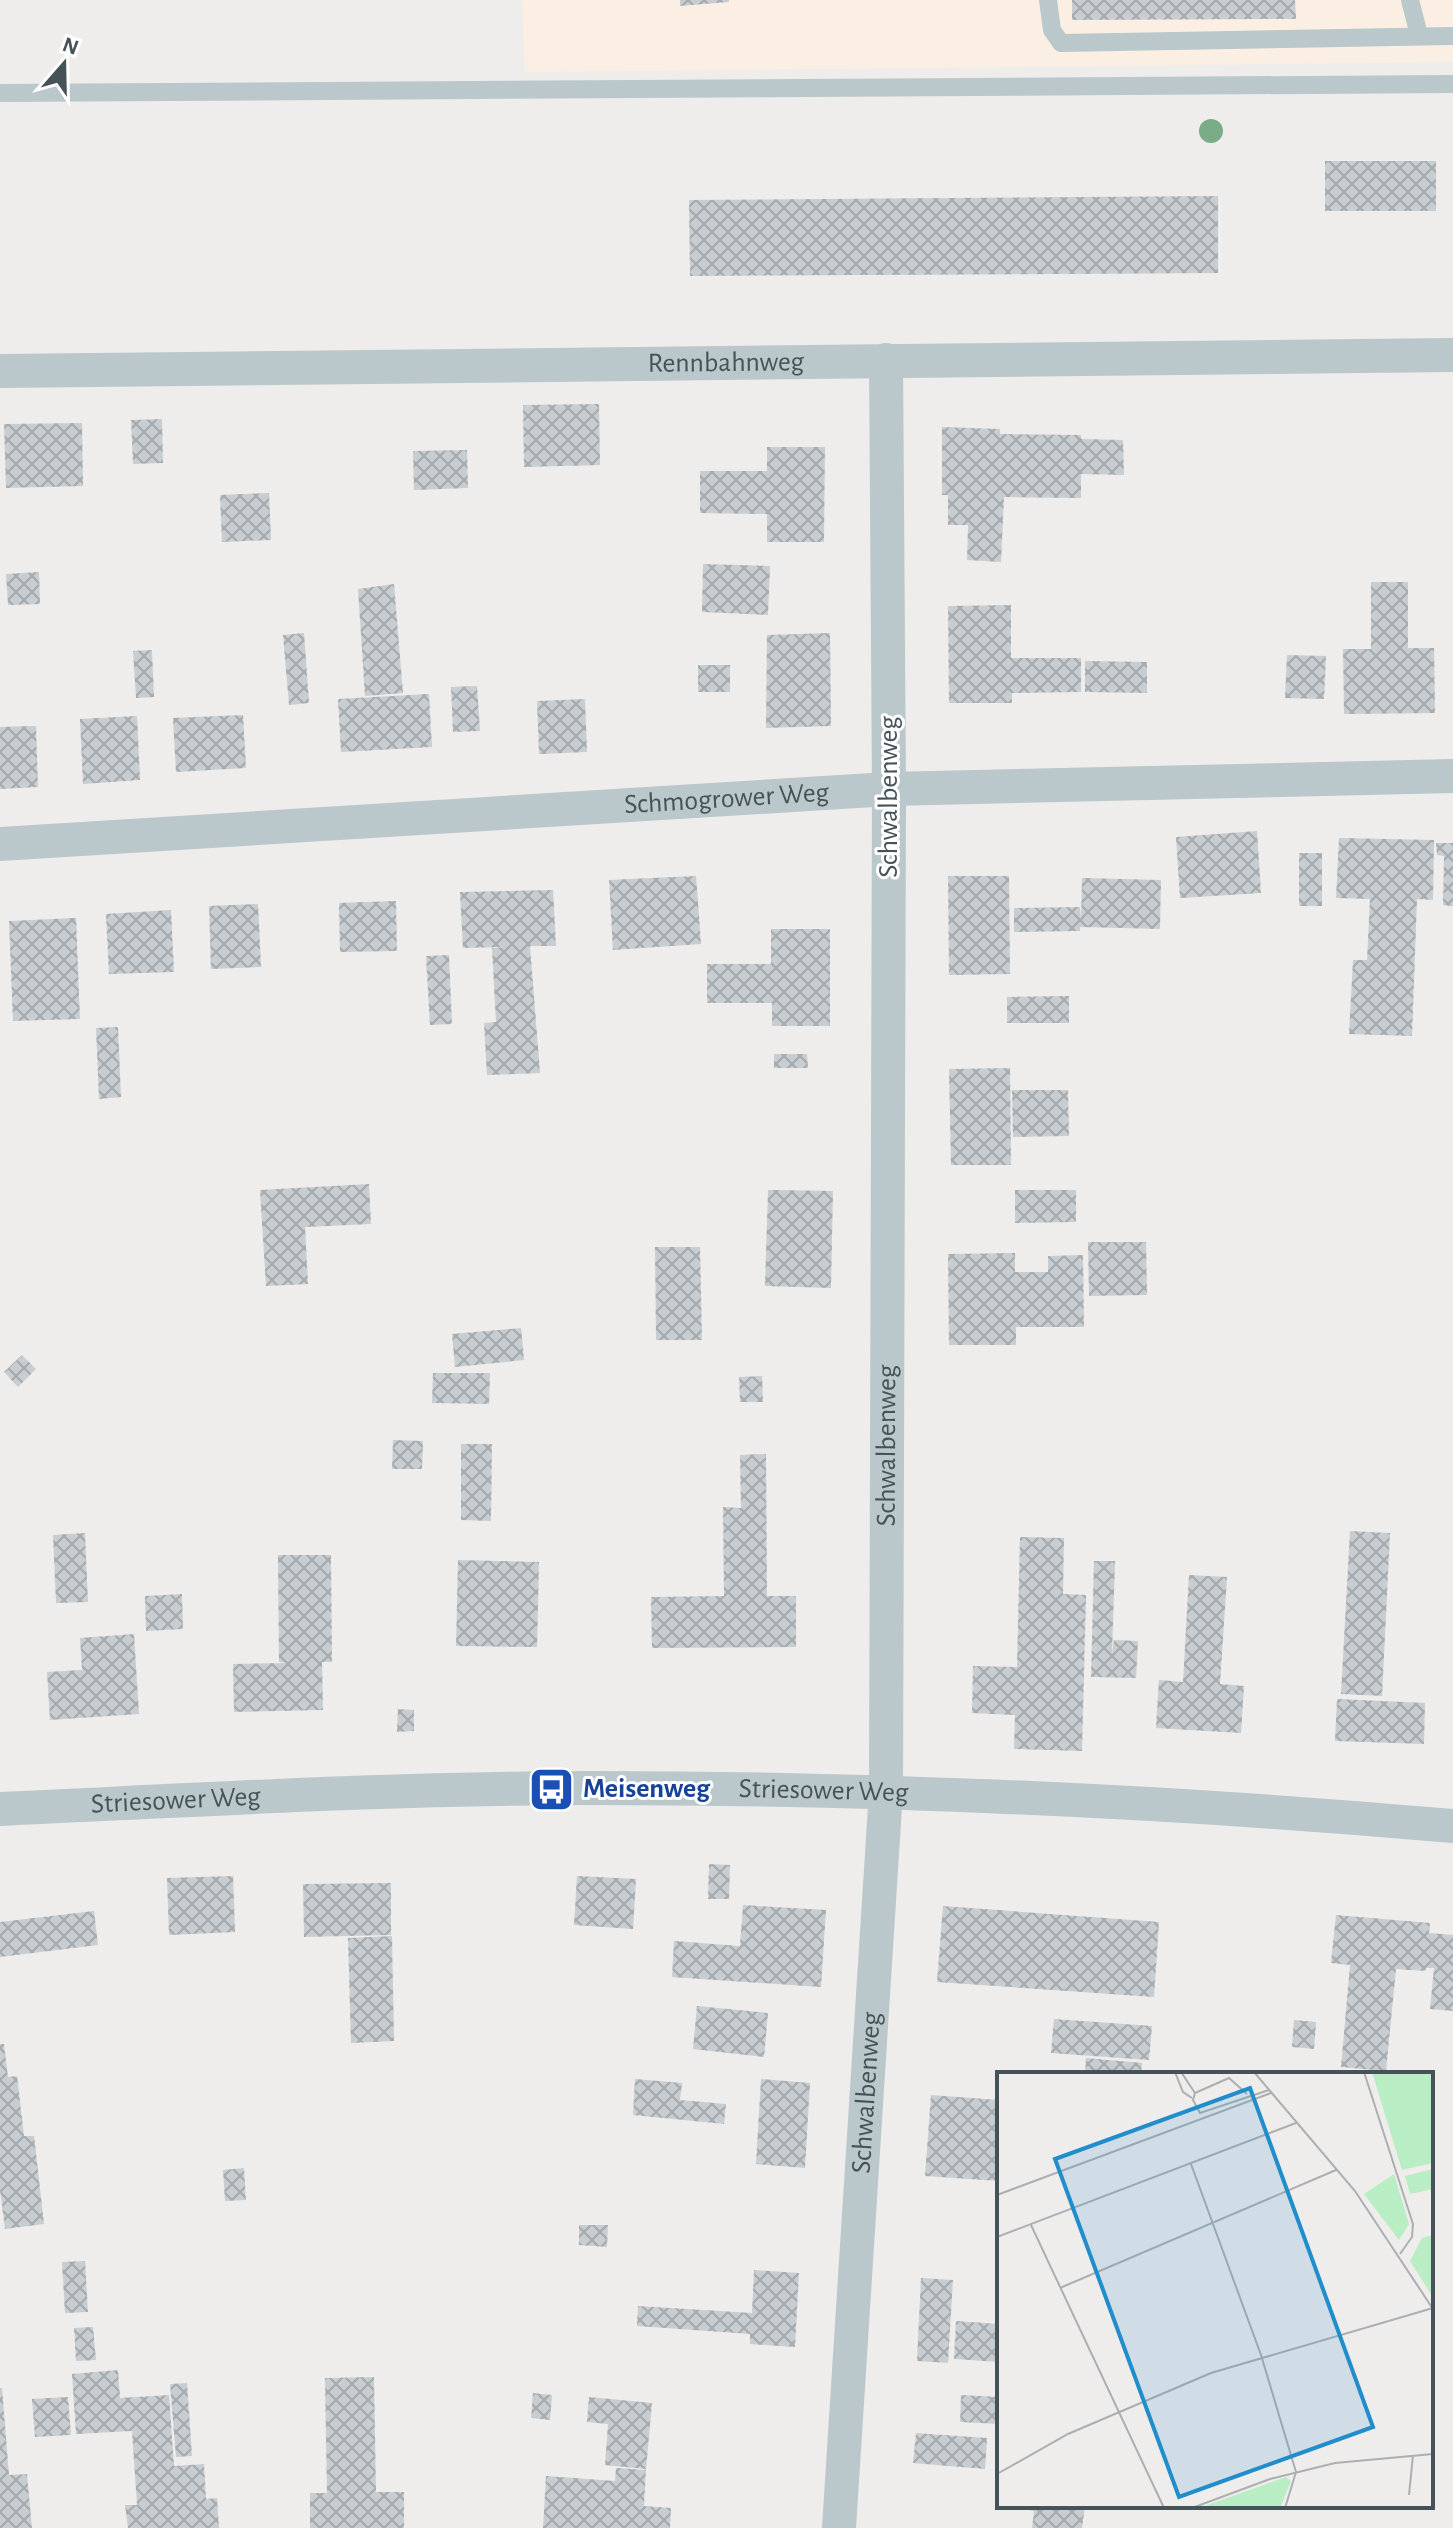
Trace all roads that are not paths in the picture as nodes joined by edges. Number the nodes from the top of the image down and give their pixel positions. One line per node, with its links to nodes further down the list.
1 (1048, 0): 3 (lane)
2 (1410, 0): 3 (lane)
3 (1419, 35): 4 (lane)
4 (1453, 36)
5 (1453, 84): 6 (lane)
6 (0, 93)
7 (1453, 355): 8 (street, Rennbahnweg)
8 (886, 360): 9 (street, Rennbahnweg); 11 (street, Schwalbenweg)
9 (0, 371)
10 (1453, 776): 11 (street, Schmogrower Weg)
11 (889, 789): 12 (street, Schmogrower Weg); 13 (street, Schwalbenweg)
12 (0, 844)
13 (886, 1791): 14 (street, Striesower Weg); 15 (street, Striesower Weg); 16 (street, Schwalbenweg)
14 (0, 1809)
15 (1453, 1826)
16 (839, 2528)

